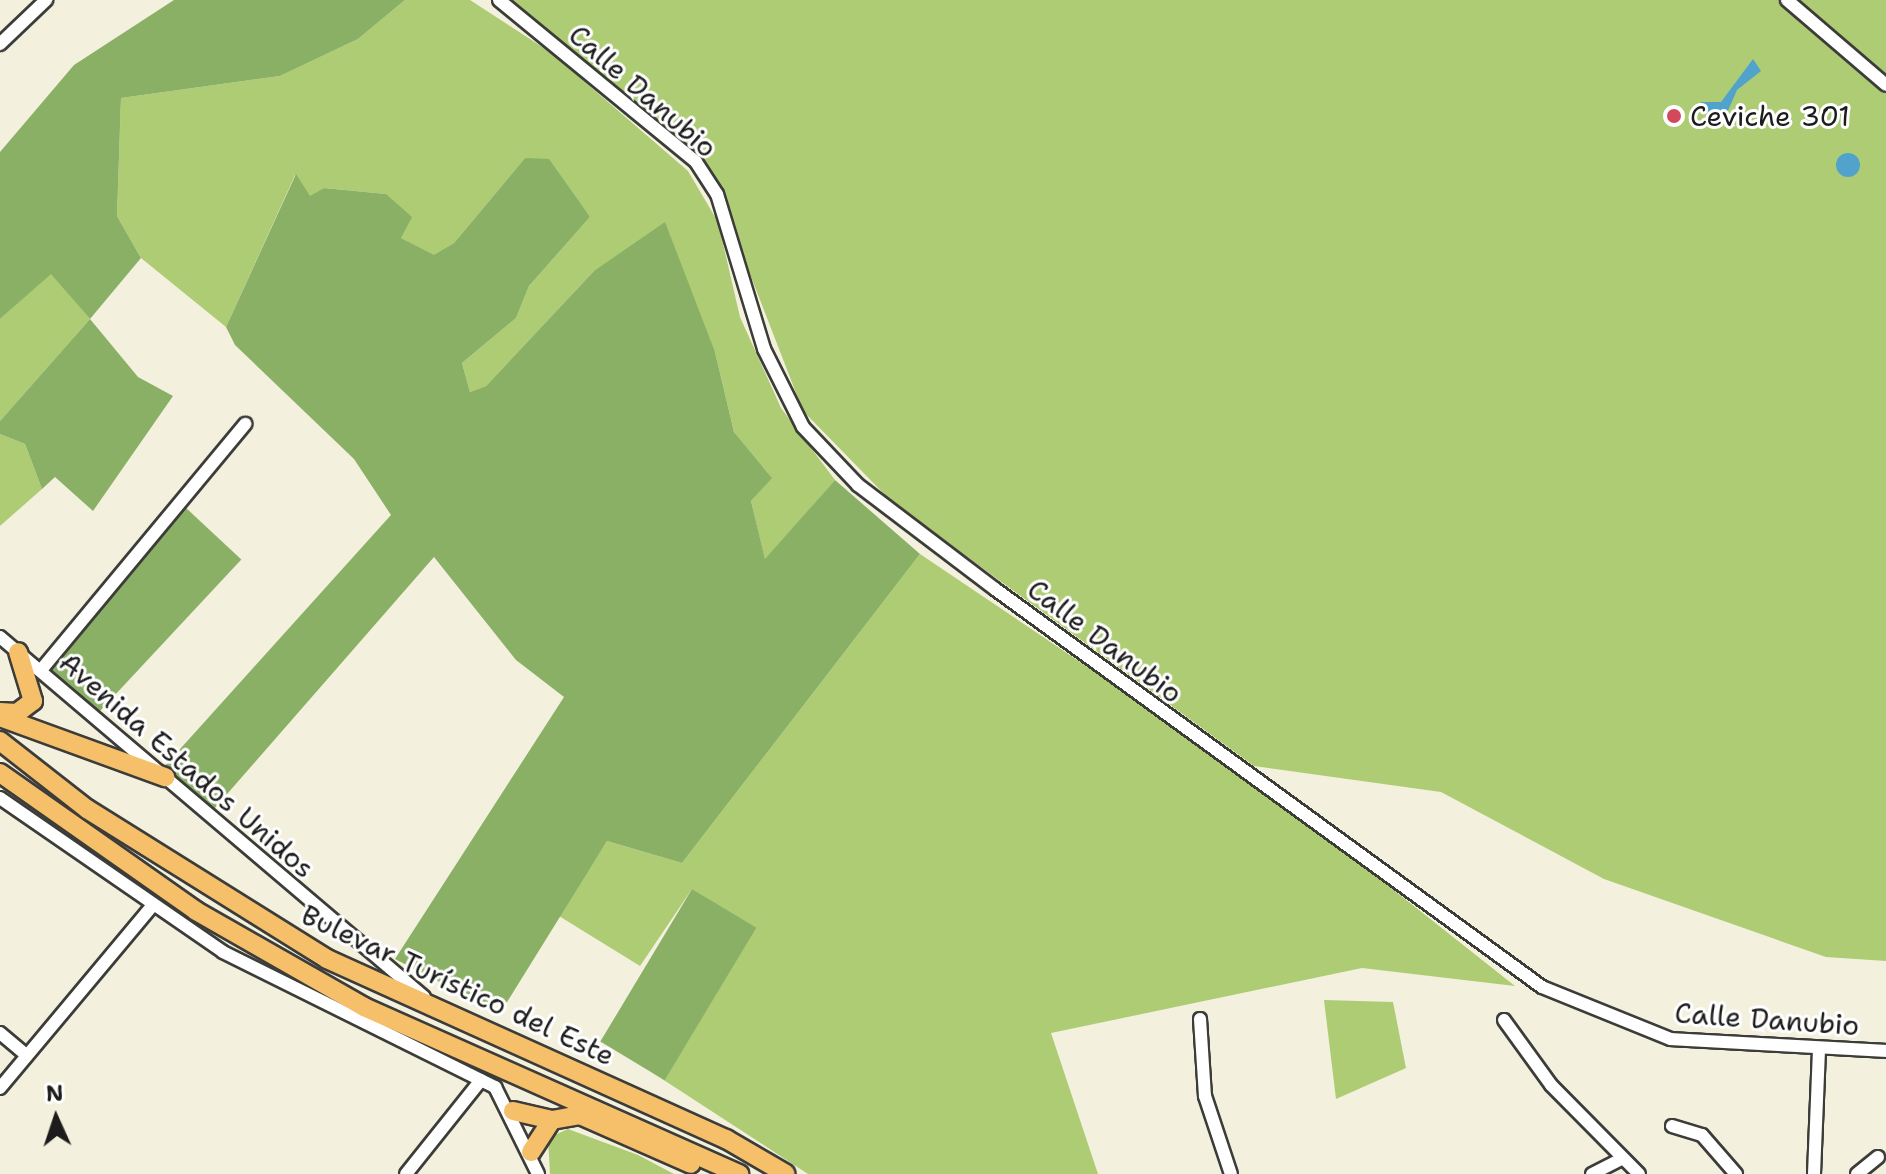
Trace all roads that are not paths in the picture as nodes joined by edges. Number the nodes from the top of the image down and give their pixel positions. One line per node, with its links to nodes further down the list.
1 (46, 0): 4 (street)
2 (499, 0): 20 (street, Calle Danubio)
3 (1787, 0): 5 (street)
4 (0, 44)
5 (1886, 85)
6 (245, 424): 9 (street)
7 (0, 637): 8 (street, Avenida Estados Unidos)
8 (18, 652): 9 (street, Avenida Estados Unidos); 10 (highway)
9 (41, 670): 13 (street, Avenida Estados Unidos)
10 (0, 714): 13 (highway)
11 (0, 741): 17 (highway, Bulevar Turístico del Este)
12 (0, 773): 34 (highway, Bulevar Turístico del Este)
13 (165, 777): 17 (street, Avenida Estados Unidos)
14 (0, 798): 15 (street)
15 (152, 906): 22 (street); 23 (street)
16 (1200, 1019): 36 (street)
17 (453, 1020): 35 (highway, Bulevar Turístico del Este)
18 (1504, 1020): 30 (street)
19 (0, 1033): 22 (street)
20 (1819, 1048): 21 (street, Calle Danubio); 40 (street)
21 (1886, 1051)
22 (27, 1056): 24 (street)
23 (481, 1080): 25 (street); 31 (street)
24 (0, 1088)
25 (513, 1111): 26 (highway); 28 (street)
26 (552, 1120): 28 (highway); 33 (highway)
27 (1672, 1126): 39 (street)
28 (531, 1152): 32 (street)
29 (1878, 1157): 41 (street)
30 (1621, 1159): 37 (street); 38 (street)
31 (406, 1174)
32 (538, 1174)
33 (714, 1174)
34 (739, 1174)
35 (786, 1174)
36 (1231, 1174)
37 (1592, 1174)
38 (1639, 1174)
39 (1736, 1174)
40 (1814, 1174)
41 (1857, 1174)

